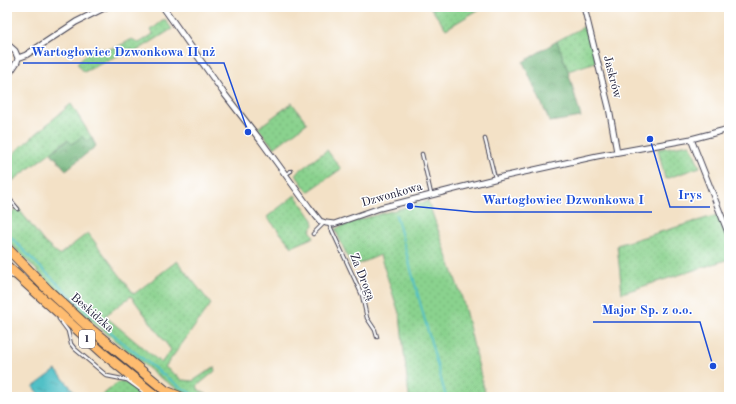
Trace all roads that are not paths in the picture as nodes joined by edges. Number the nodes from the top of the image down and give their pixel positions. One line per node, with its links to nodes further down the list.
1 (106, 7): 5 (street)
2 (163, 7): 13 (street)
3 (584, 7): 10 (street, Jaskrów)
4 (7, 44): 5 (street)
5 (18, 58): 6 (street)
6 (7, 77)
7 (729, 129): 9 (street, Dzwonkowa)
8 (485, 139): 14 (lane)
9 (691, 139): 10 (street, Dzwonkowa); 20 (street)
10 (617, 152): 14 (street, Dzwonkowa)
11 (422, 154): 15 (lane)
12 (291, 171): 13 (lane)
13 (286, 175): 18 (street)
14 (495, 179): 15 (street, Dzwonkowa)
15 (431, 195): 18 (street, Dzwonkowa)
16 (7, 196): 17 (lane)
17 (18, 209)
18 (327, 223): 19 (lane); 26 (lane, Za Drogą)
19 (313, 234)
20 (729, 235)
21 (7, 248): 28 (highway, Beskidzka / 1)
22 (7, 266): 24 (highway, Beskidzka / 1)
23 (7, 275): 24 (lane)
24 (20, 278): 25 (highway, Beskidzka / 1)
25 (51, 307): 27 (highway, Beskidzka / 1); 27 (lane)
26 (377, 337)
27 (156, 397)
28 (181, 397)

